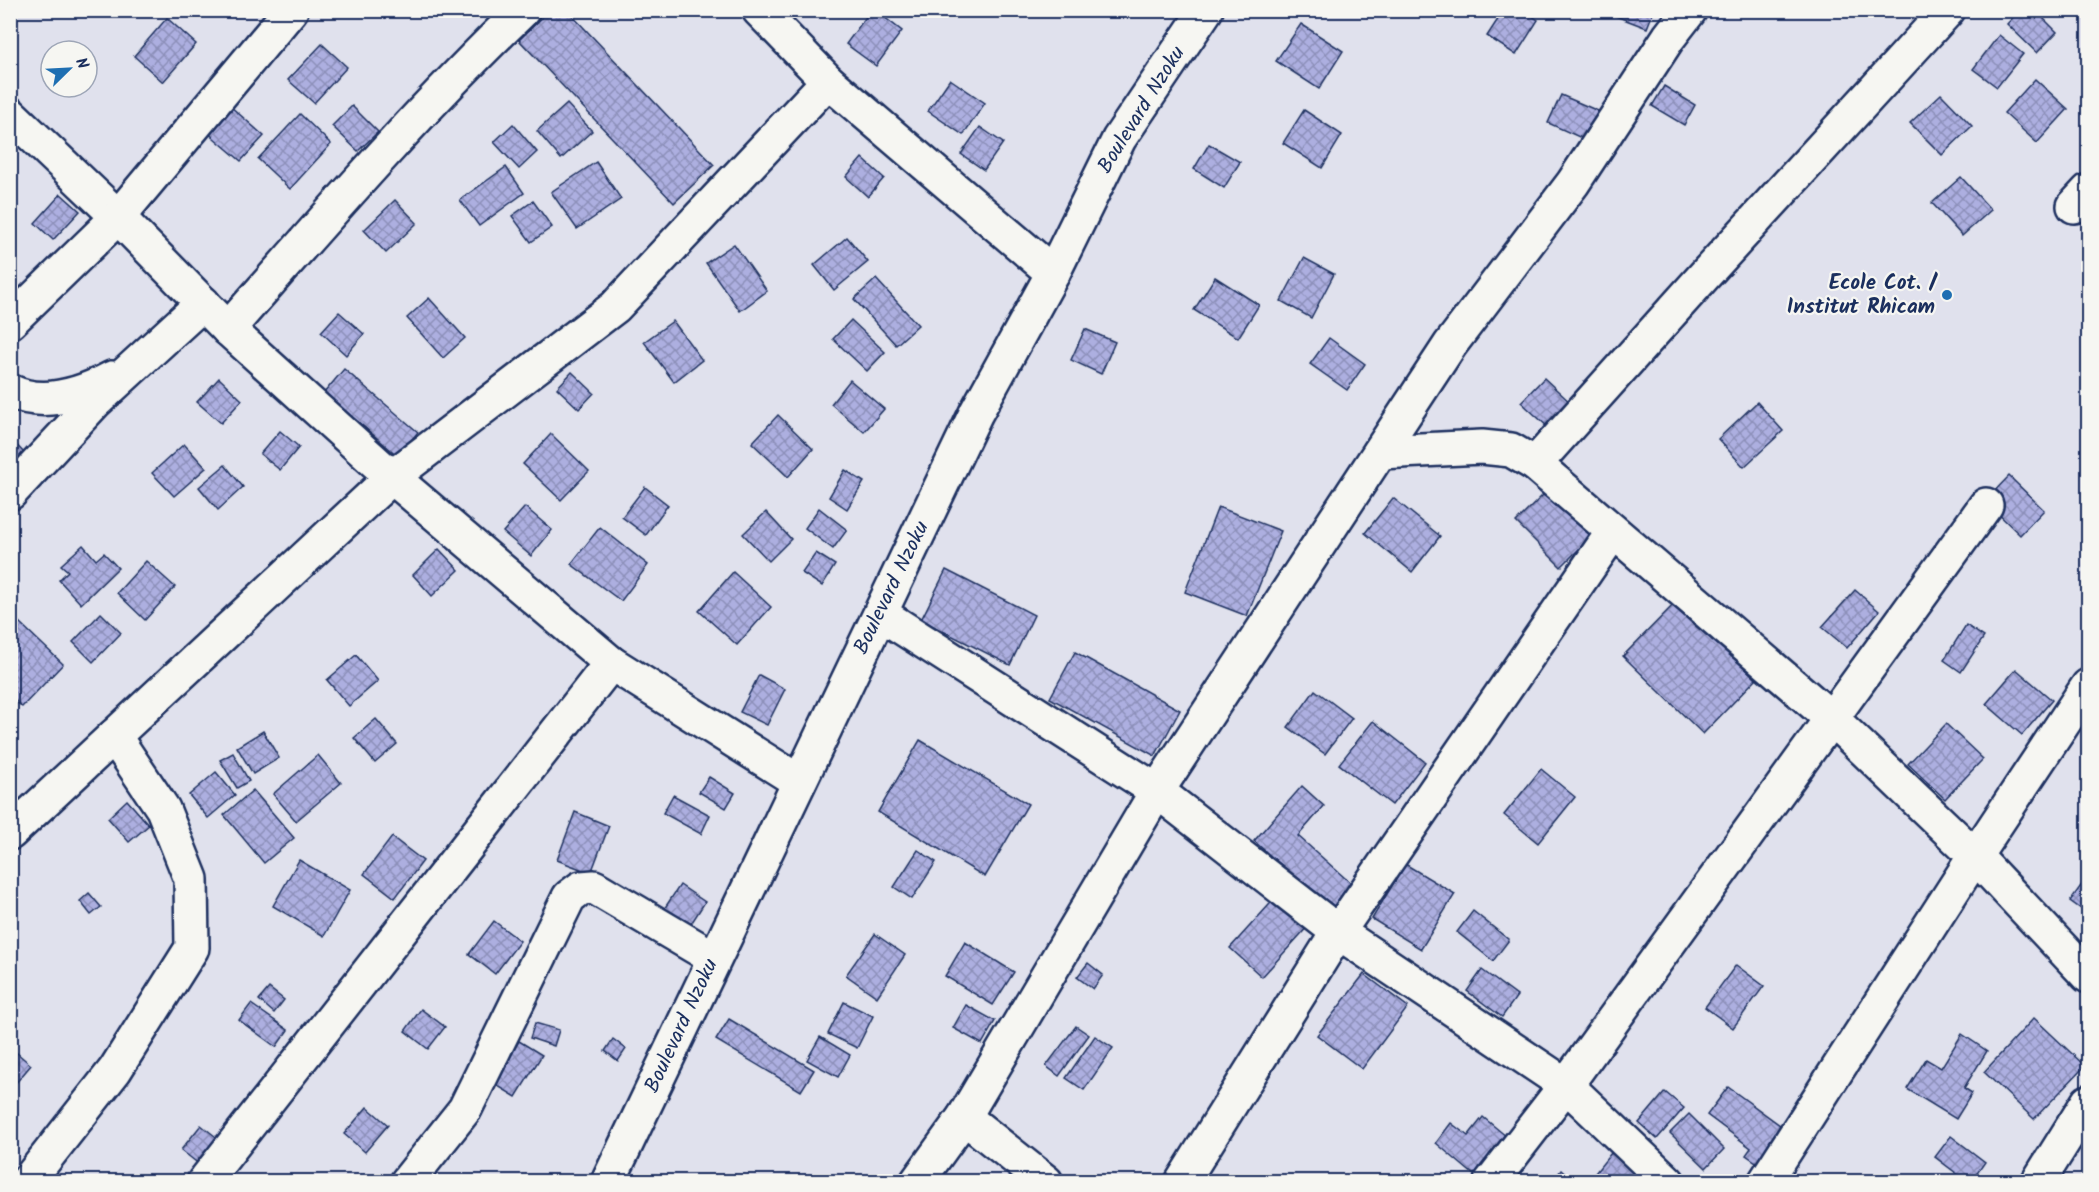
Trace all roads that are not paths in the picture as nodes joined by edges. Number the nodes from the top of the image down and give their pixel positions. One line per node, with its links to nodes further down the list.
1 (291, 10): 9 (street)
2 (523, 10): 13 (street)
3 (1206, 10): 10 (street, Boulevard Nzoku)
4 (1690, 10): 16 (street)
5 (1948, 10): 17 (street)
6 (770, 15): 7 (street)
7 (828, 81): 10 (street); 18 (street)
8 (10, 114): 9 (street)
9 (118, 218): 11 (street); 12 (street)
10 (1053, 273): 22 (street, Boulevard Nzoku)
11 (202, 303): 13 (street); 14 (street)
12 (10, 322)
13 (228, 328): 18 (street)
14 (135, 364): 15 (street); 19 (street)
15 (10, 390)
16 (1380, 452): 17 (street); 28 (street)
17 (1535, 464): 21 (street)
18 (392, 477): 23 (street); 26 (street)
19 (10, 494)
20 (1986, 505): 25 (street)
21 (1613, 532): 25 (street); 31 (street)
22 (881, 614): 27 (street, Boulevard Nzoku); 28 (street)
23 (611, 663): 27 (street); 38 (street)
24 (2088, 686): 30 (street)
25 (1832, 719): 30 (street); 34 (street)
26 (114, 736): 29 (street); 37 (street)
27 (798, 781): 32 (street, Boulevard Nzoku)
28 (1157, 791): 31 (street); 36 (street)
29 (10, 833)
30 (1975, 856): 33 (street); 46 (street)
31 (1338, 932): 34 (street); 43 (street)
32 (714, 958): 39 (street); 40 (street, Boulevard Nzoku)
33 (2088, 976)
34 (1566, 1085): 44 (street); 45 (street)
35 (2088, 1101): 47 (street)
36 (964, 1117): 41 (street); 42 (street)
37 (27, 1182)
38 (204, 1182)
39 (407, 1182)
40 (608, 1182)
41 (917, 1182)
42 (1046, 1182)
43 (1182, 1182)
44 (1491, 1182)
45 (1668, 1182)
46 (1765, 1182)
47 (2038, 1182)

